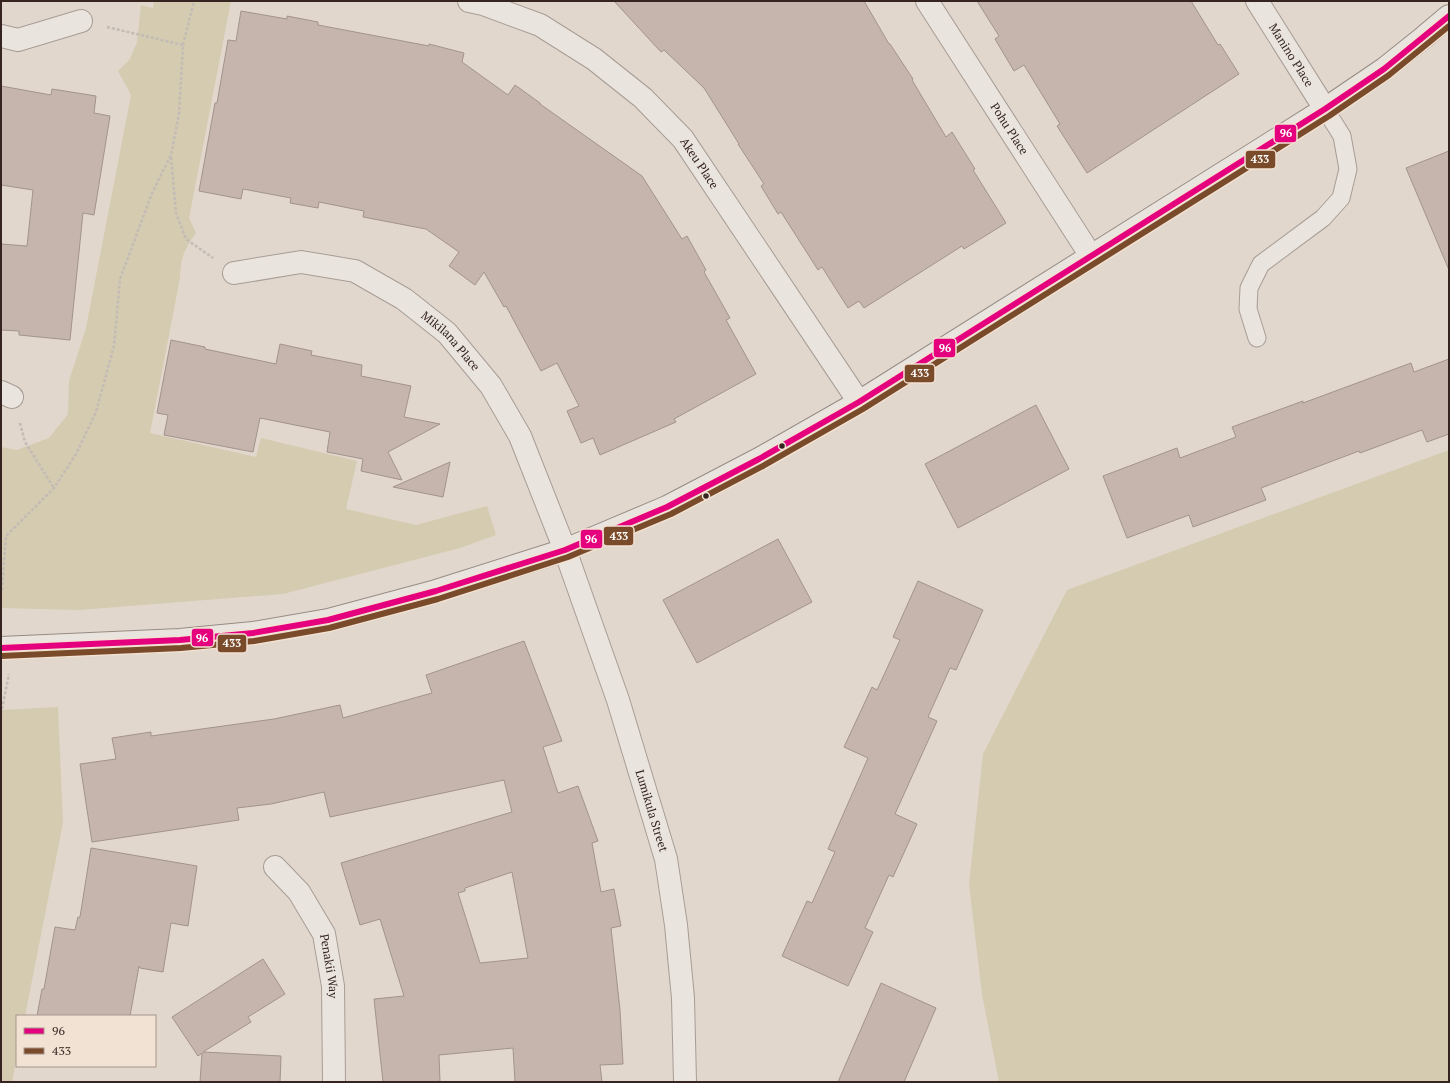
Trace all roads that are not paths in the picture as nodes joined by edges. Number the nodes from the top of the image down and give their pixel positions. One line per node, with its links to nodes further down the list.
1 (469, 1): 11 (street, Akeu Place)
2 (927, 1): 8 (street, Pohu Place)
3 (1257, 1): 7 (street, Manino Place)
4 (1449, 16): 7 (street)
5 (81, 21): 6 (street)
6 (1, 36)
7 (1325, 109): 8 (street); 10 (lane)
8 (1091, 256): 11 (street)
9 (234, 273): 12 (street, Mikilana Place)
10 (1257, 338)
11 (859, 402): 12 (street)
12 (565, 550): 13 (street); 16 (street, Lumikula Street)
13 (8, 648)
14 (275, 867): 15 (street, Penakii Way)
15 (334, 1082)
16 (685, 1082)

